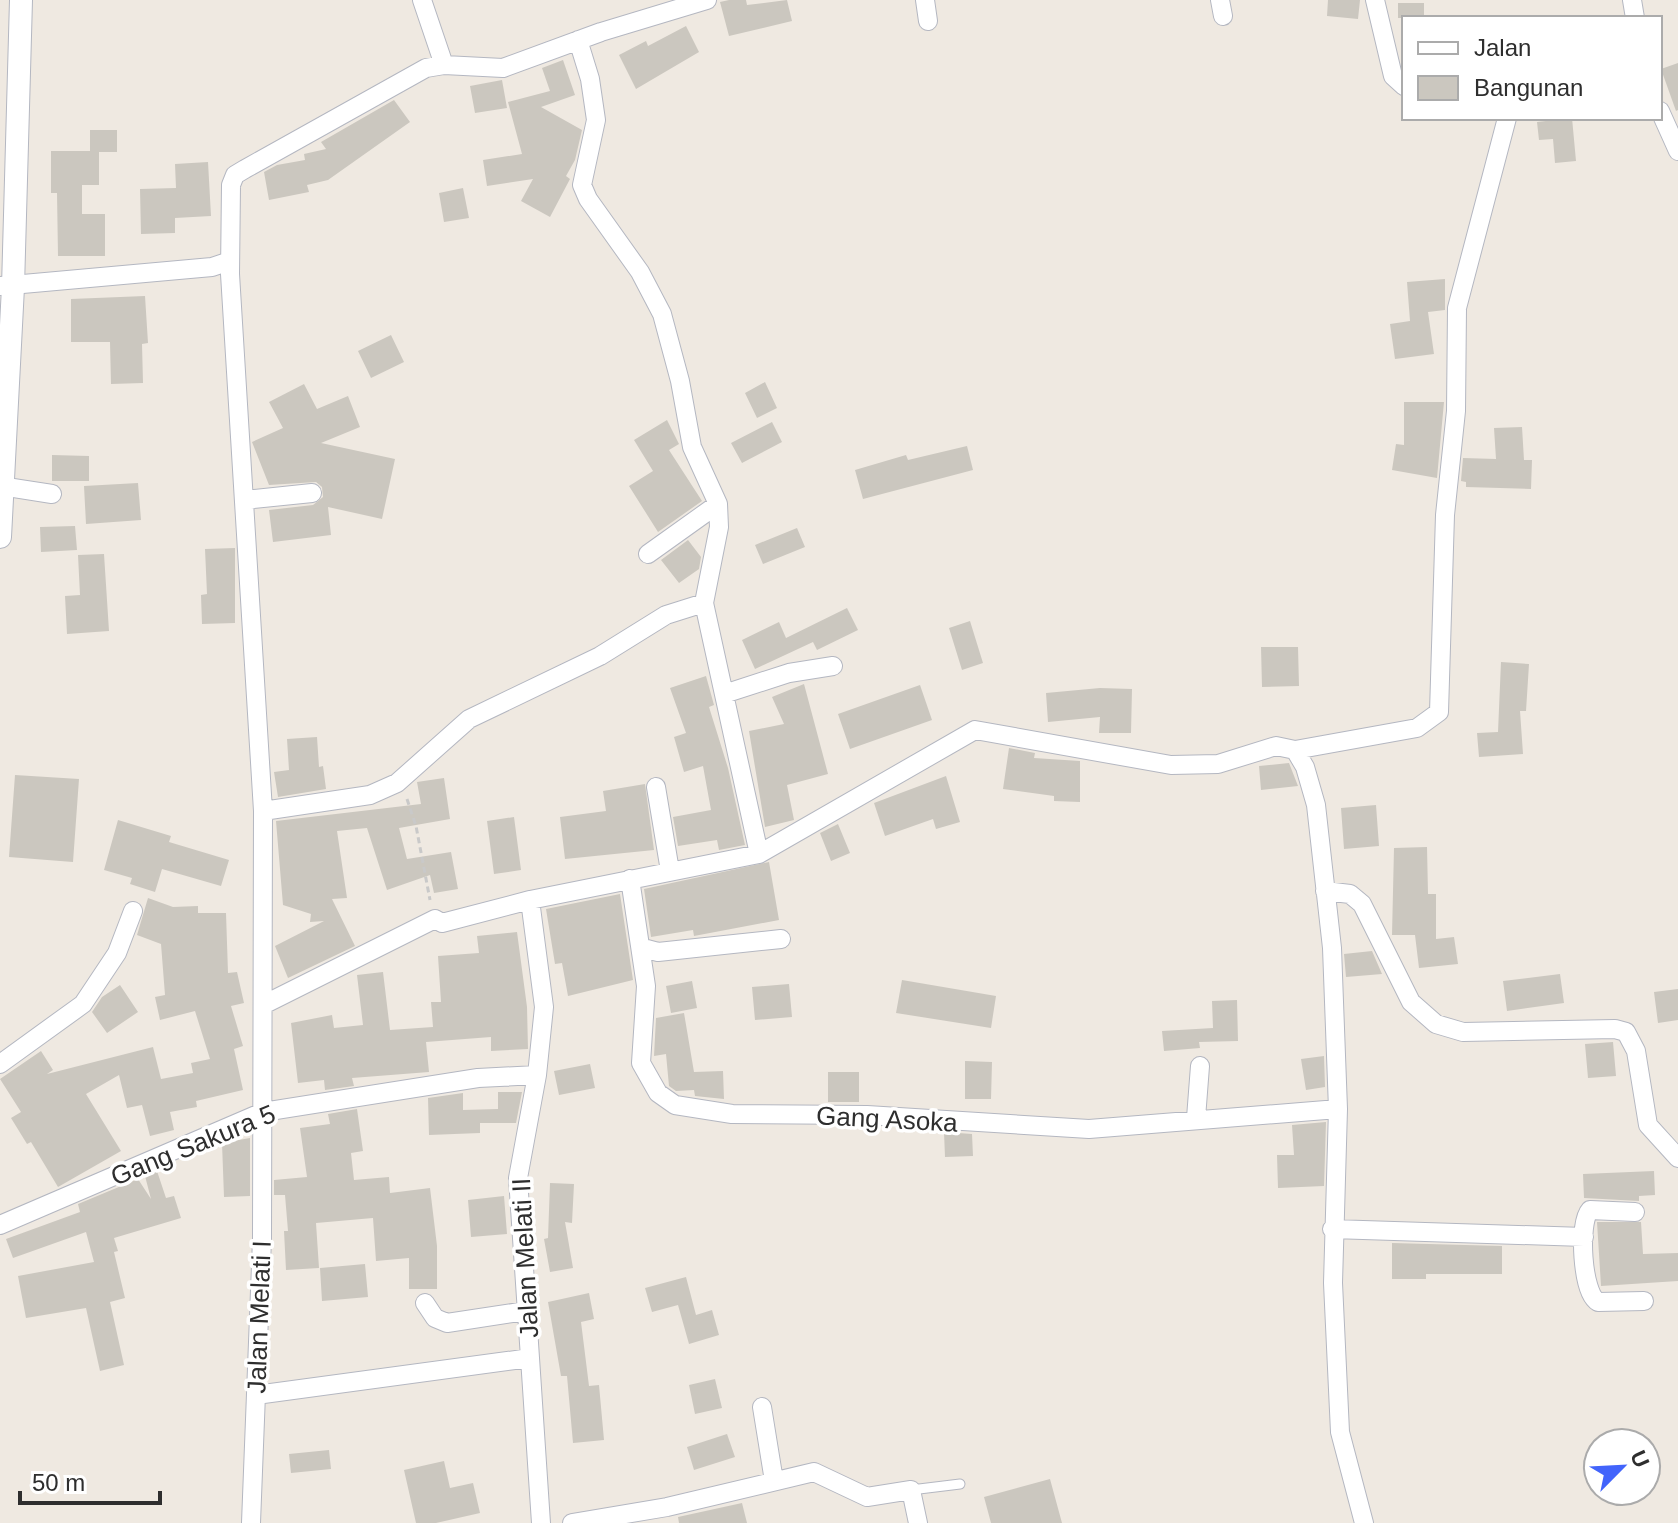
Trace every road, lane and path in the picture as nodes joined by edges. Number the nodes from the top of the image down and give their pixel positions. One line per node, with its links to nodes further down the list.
1 (21, 0): 14 (street)
2 (422, 0): 8 (street)
3 (707, 0): 7 (street)
4 (925, 0): 6 (street)
5 (1375, 0): 9 (street)
6 (928, 21)
7 (578, 40): 8 (street); 19 (street)
8 (444, 65): 13 (street, Jalan Melati I)
9 (1401, 84)
10 (1662, 115): 12 (street)
11 (1506, 120): 25 (street)
12 (1678, 151)
13 (230, 261): 14 (street); 18 (street, Jalan Melati I)
14 (6, 286): 15 (street)
15 (2, 486): 17 (street); 20 (street)
16 (312, 493): 18 (street)
17 (52, 494)
18 (245, 500): 28 (street, Jalan Melati I)
19 (718, 504): 21 (street); 22 (street)
20 (0, 537)
21 (648, 554)
22 (704, 603): 24 (street); 26 (street)
23 (833, 666): 24 (street)
24 (724, 694): 29 (street)
25 (1295, 750): 29 (street); 32 (street)
26 (397, 783): 28 (street); 35 (path)
27 (656, 787): 30 (street)
28 (263, 811): 38 (street, Jalan Melati I)
29 (759, 854): 30 (street)
30 (670, 871): 31 (street)
31 (630, 879): 33 (street); 37 (street, Gang Asoka)
32 (1325, 891): 42 (street); 45 (street)
33 (530, 900): 35 (street); 41 (street, Jalan Melati II)
34 (133, 911): 39 (street)
35 (435, 919): 38 (street)
36 (781, 939): 37 (street)
37 (643, 948): 44 (street, Gang Asoka)
38 (263, 1005): 43 (street, Jalan Melati I)
39 (0, 1064)
40 (1200, 1066): 44 (street)
41 (537, 1075): 43 (street, Gang Sakura 5); 52 (street, Jalan Melati II)
42 (1338, 1109): 44 (street, Gang Asoka); 48 (street)
43 (263, 1112): 47 (street, Gang Sakura 5); 54 (street, Jalan Melati I)
44 (1196, 1118)
45 (1678, 1158)
46 (1635, 1212): 49 (street)
47 (0, 1225)
48 (1332, 1229): 49 (street); 63 (street)
49 (1584, 1237): 50 (street)
50 (1644, 1301)
51 (425, 1303): 52 (street)
52 (526, 1311): 53 (street, Jalan Melati II)
53 (530, 1358): 54 (street); 60 (street, Jalan Melati II)
54 (256, 1395): 59 (street, Jalan Melati I)
55 (762, 1407): 56 (street)
56 (774, 1481): 58 (street); 61 (street)
57 (960, 1484): 58 (lane)
58 (911, 1490): 62 (street)
59 (251, 1523)
60 (541, 1523)
61 (572, 1523)
62 (918, 1523)
63 (1364, 1523)

